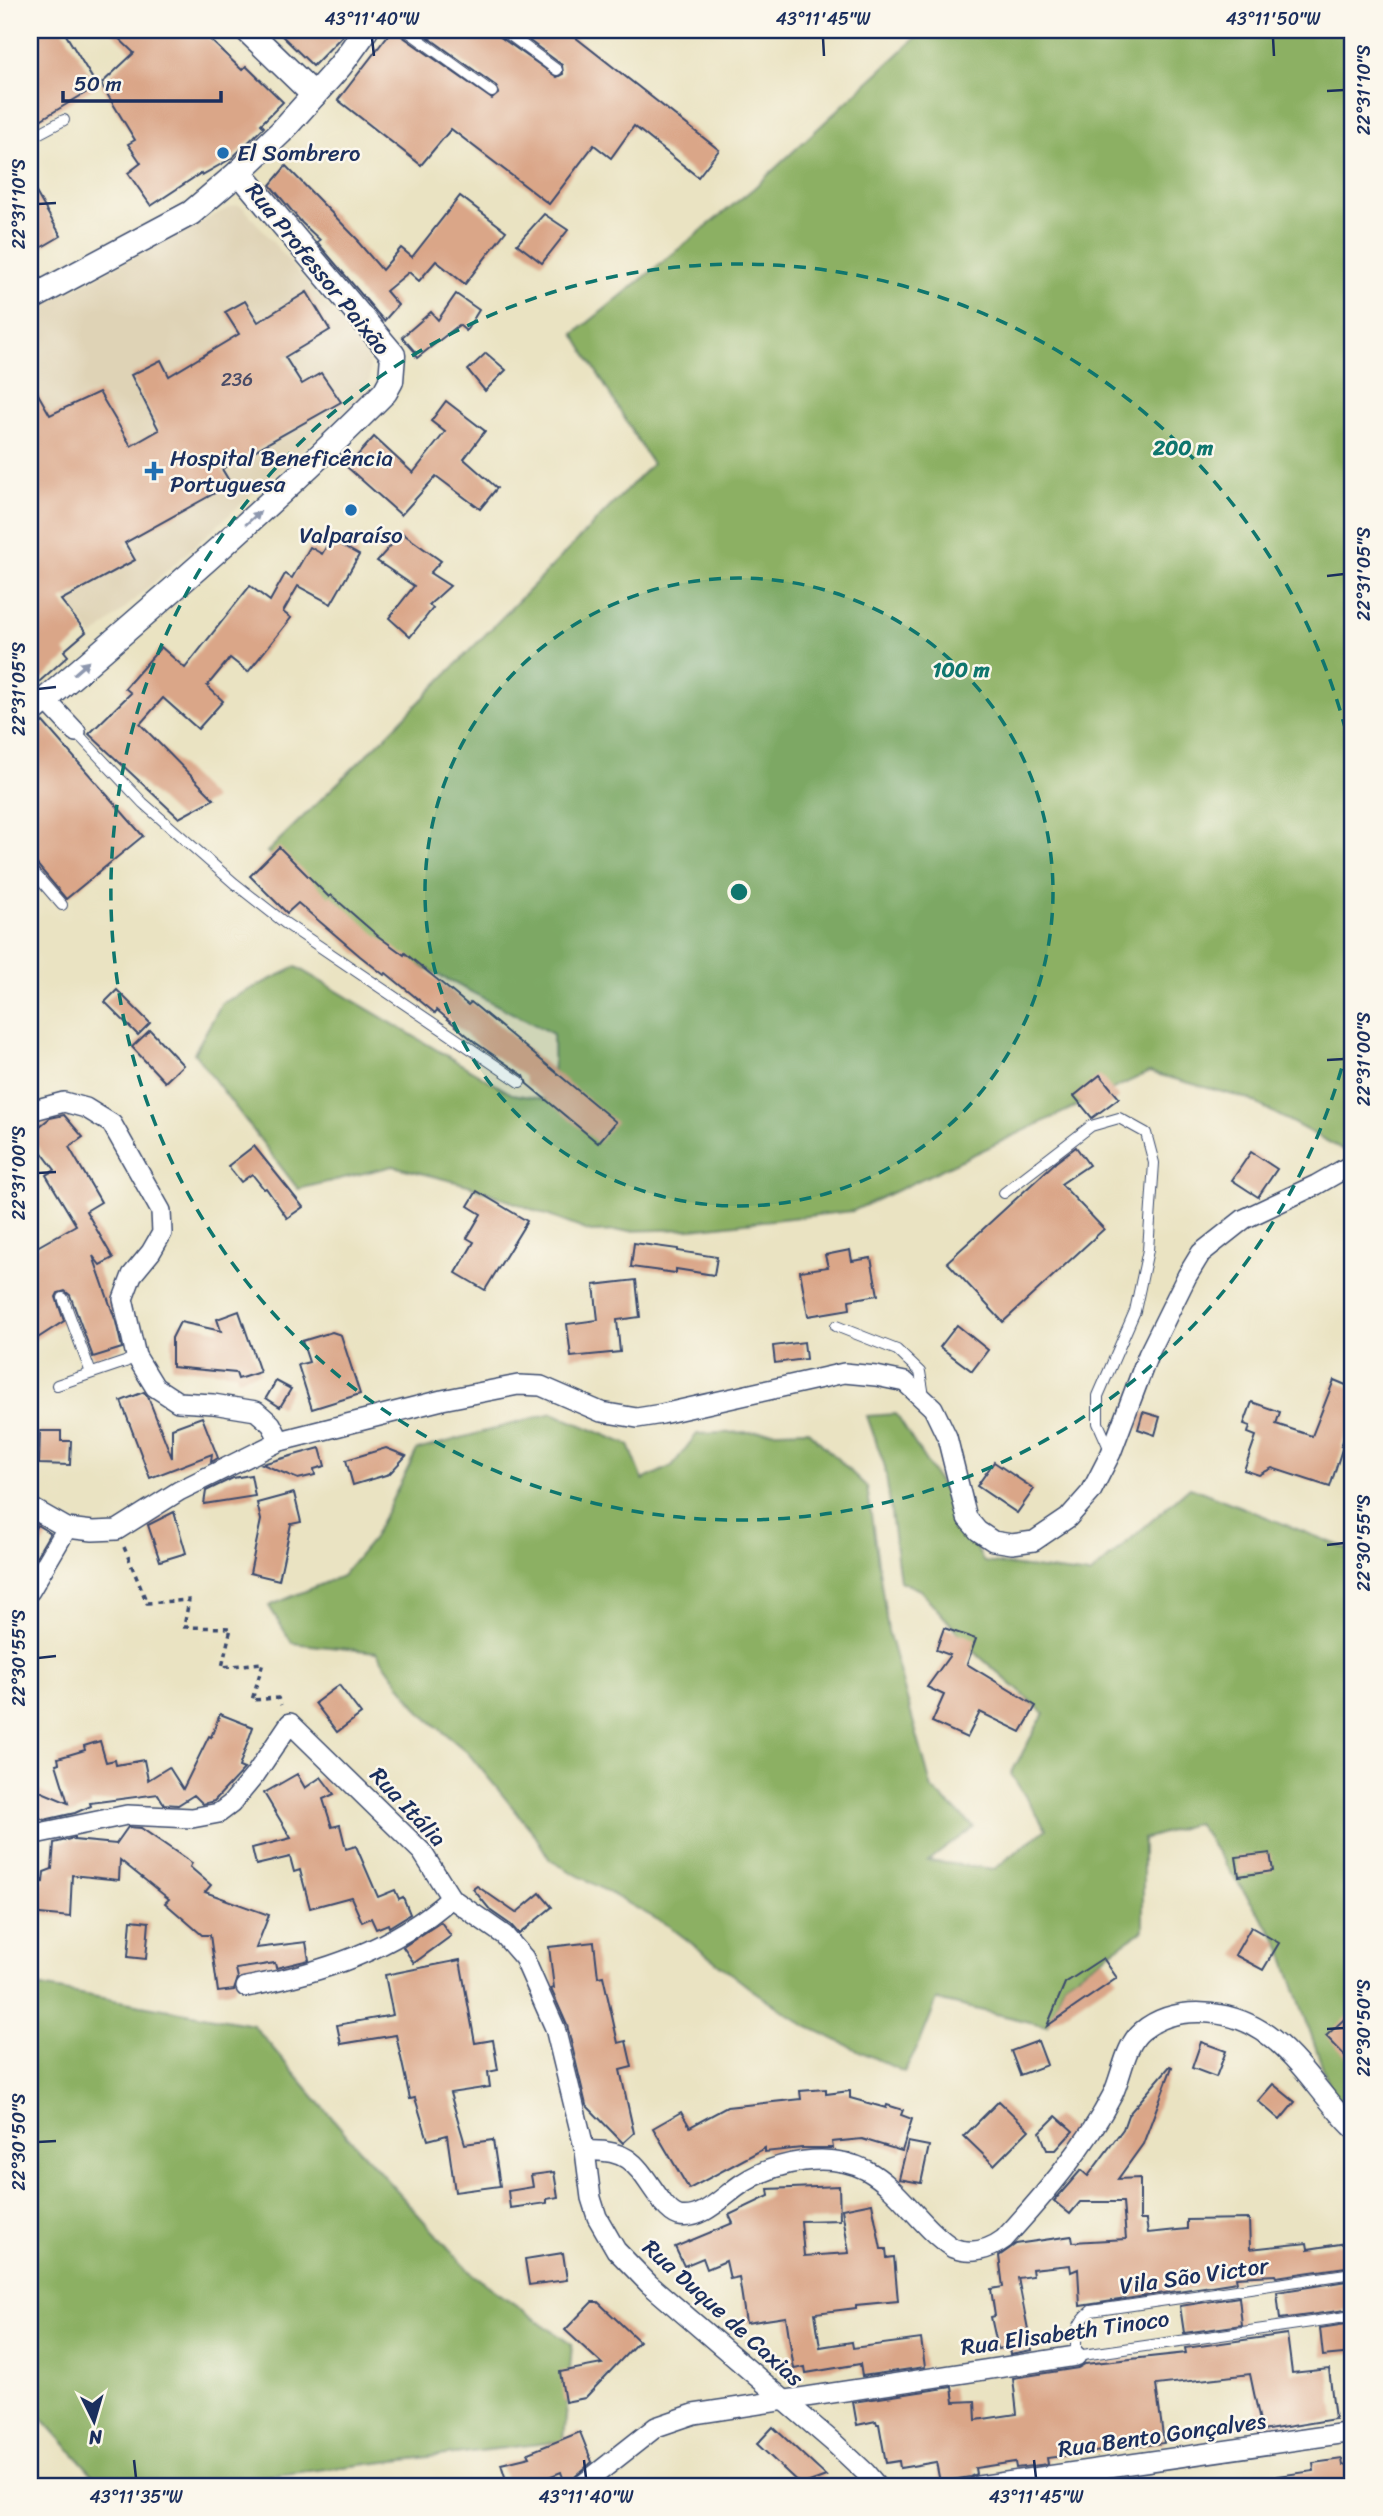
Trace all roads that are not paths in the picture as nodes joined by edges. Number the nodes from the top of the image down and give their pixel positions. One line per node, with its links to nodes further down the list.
1 (247, 30): 7 (street)
2 (366, 30): 7 (street)
3 (406, 30): 6 (lane)
4 (503, 30): 5 (lane)
5 (556, 70)
6 (492, 92)
7 (314, 95): 10 (street)
8 (64, 120): 9 (lane)
9 (30, 138)
10 (239, 172): 11 (street); 12 (street, Rua Professor Paixão, one-way to 10)
11 (30, 299)
12 (37, 706): 13 (street)
13 (76, 732): 16 (lane)
14 (30, 868): 15 (lane)
15 (62, 905)
16 (520, 1082)
17 (30, 1111): 22 (street)
18 (1353, 1164): 27 (street)
19 (1004, 1193): 27 (lane)
20 (63, 1298): 23 (lane)
21 (836, 1326): 25 (lane)
22 (136, 1356): 23 (lane); 26 (street)
23 (91, 1373): 24 (lane)
24 (57, 1385)
25 (924, 1400): 26 (street); 27 (street)
26 (279, 1441): 29 (street)
27 (1111, 1454)
28 (30, 1507): 29 (street)
29 (67, 1528): 30 (street)
30 (30, 1591)
31 (30, 1835): 32 (street, Rua Itália)
32 (451, 1898): 33 (street); 35 (street, Rua Itália)
33 (246, 1987)
34 (1353, 2128): 35 (street, Rua Duque de Caxias)
35 (585, 2151): 39 (street, Rua Duque de Caxias)
36 (1353, 2273): 38 (lane, Vila São Victor)
37 (1353, 2316): 38 (lane, Rua Elisabeth Tinoco)
38 (1076, 2357): 39 (street, Rua Elisabeth Tinoco)
39 (783, 2399): 41 (street, Rua Elisabeth Tinoco); 42 (street, Rua Duque de Caxias)
40 (1353, 2432): 43 (street, Rua Bento Gonçalves)
41 (581, 2486)
42 (877, 2486)
43 (978, 2486)

